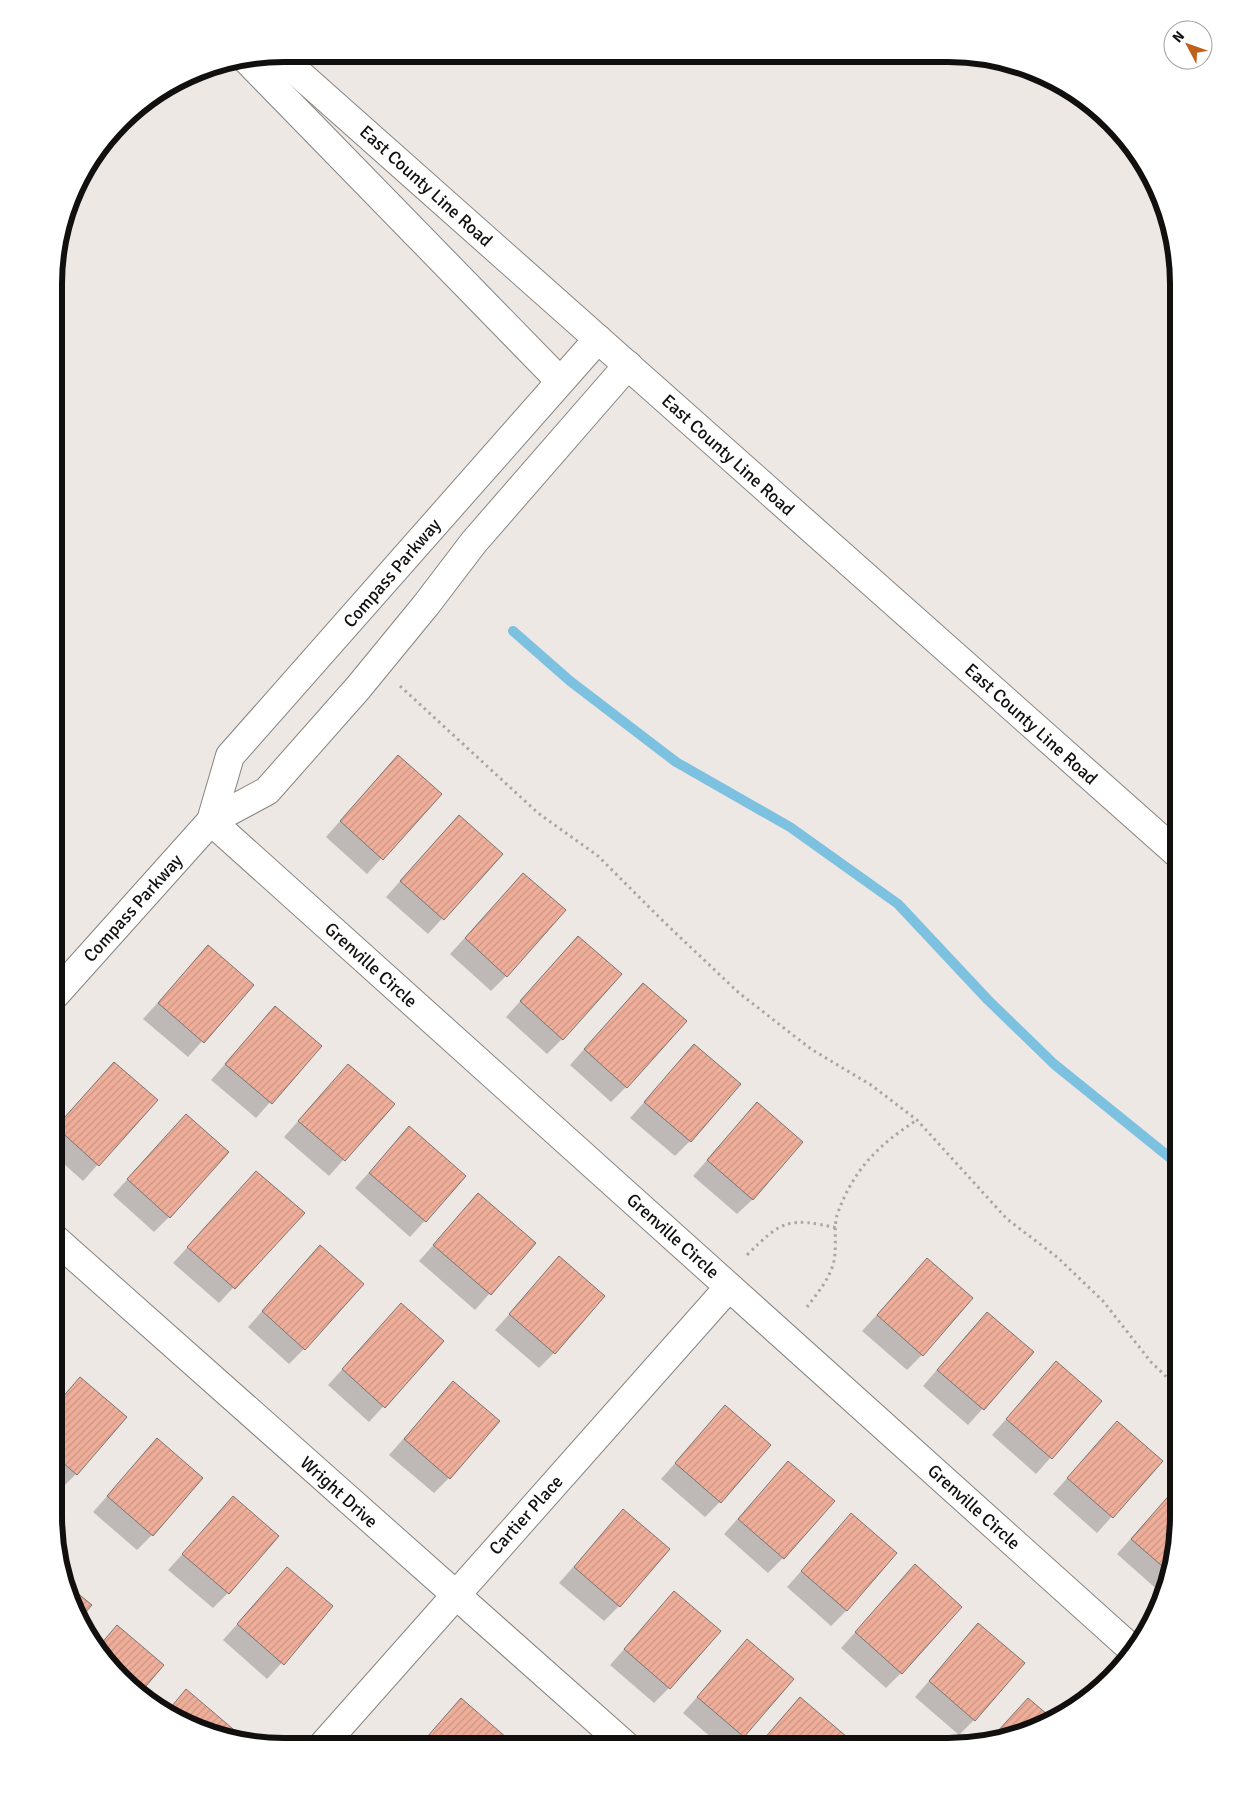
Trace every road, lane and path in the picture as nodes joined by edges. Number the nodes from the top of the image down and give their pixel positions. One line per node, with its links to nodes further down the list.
1 (286, 62): 3 (street, East County Line Road)
2 (252, 65): 5 (street)
3 (598, 339): 4 (street, East County Line Road); 5 (street, Compass Parkway)
4 (628, 365): 7 (street, Compass Parkway); 8 (street, East County Line Road)
5 (560, 381): 7 (street, Compass Parkway)
6 (399, 685): 10 (path)
7 (211, 821): 9 (street, Compass Parkway); 14 (street, Grenville Circle)
8 (1170, 848)
9 (62, 987)
10 (917, 1120): 11 (path); 16 (path)
11 (837, 1228): 13 (path); 15 (path)
12 (62, 1245): 17 (street, Wright Drive)
13 (747, 1254)
14 (729, 1287): 17 (street, Cartier Place); 18 (street, Grenville Circle)
15 (807, 1307)
16 (1170, 1381)
17 (455, 1595): 19 (street, Cartier Place); 20 (street, Wright Drive)
18 (1128, 1647)
19 (328, 1738)
20 (617, 1738)

